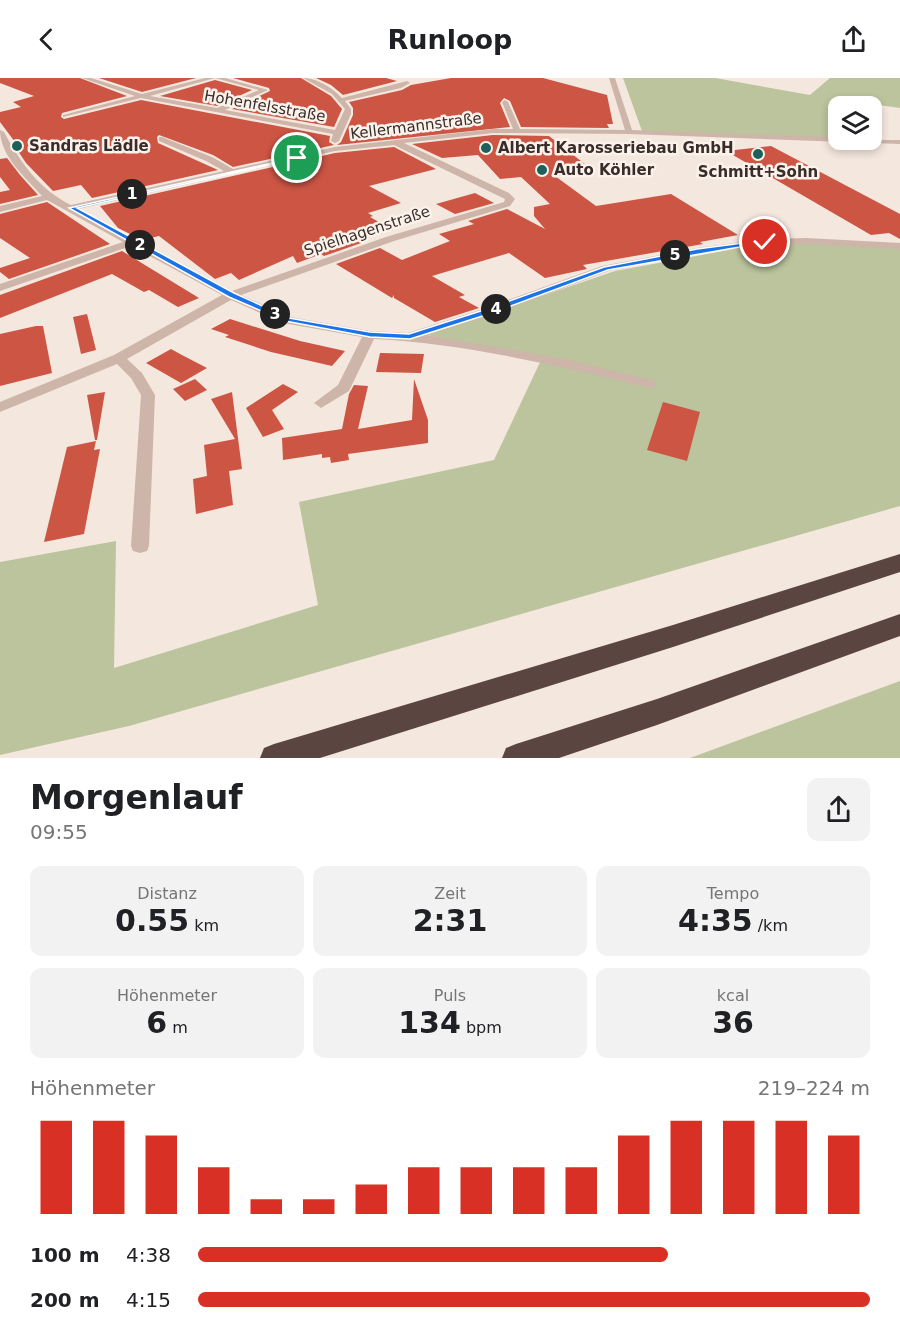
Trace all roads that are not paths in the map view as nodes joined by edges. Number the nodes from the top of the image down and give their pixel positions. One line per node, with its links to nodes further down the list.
1 (85, 78): 7 (street, Hohenfelsstraße)
2 (212, 78): 7 (street)
3 (218, 78): 10 (street)
4 (306, 78): 8 (street)
5 (612, 78): 15 (street)
6 (406, 83): 8 (street)
7 (144, 97): 10 (street, Hohenfelsstraße); 11 (street)
8 (342, 100): 14 (street)
9 (505, 102): 12 (street, Kellermannstraße)
10 (216, 112): 14 (street, Hohenfelsstraße)
11 (65, 116)
12 (517, 130): 15 (street, Kellermannstraße); 17 (street, Kellermannstraße)
13 (0, 132): 21 (street)
14 (336, 132): 19 (street)
15 (628, 132): 18 (street, Kellermannstraße)
16 (162, 139): 20 (street)
17 (395, 142): 19 (street, Kellermannstraße); 27 (street, Spielhagenstraße)
18 (900, 142)
19 (335, 149): 20 (street, Kellermannstraße)
20 (231, 172): 22 (street, Kellermannstraße)
21 (48, 197): 22 (street); 23 (street)
22 (72, 208): 24 (street)
23 (0, 209)
24 (132, 242): 26 (street); 27 (street)
25 (900, 246): 29 (street)
26 (0, 288)
27 (231, 295): 28 (street); 30 (street, Spielhagenstraße)
28 (370, 335): 29 (street); 32 (street)
29 (410, 337): 31 (street)
30 (119, 358): 33 (street, Spielhagenstraße); 34 (street)
31 (650, 384)
32 (321, 403)
33 (0, 407)
34 (140, 546)
35 (900, 563): 37 (highway)
36 (900, 625): 38 (highway)
37 (274, 758)
38 (516, 758)

